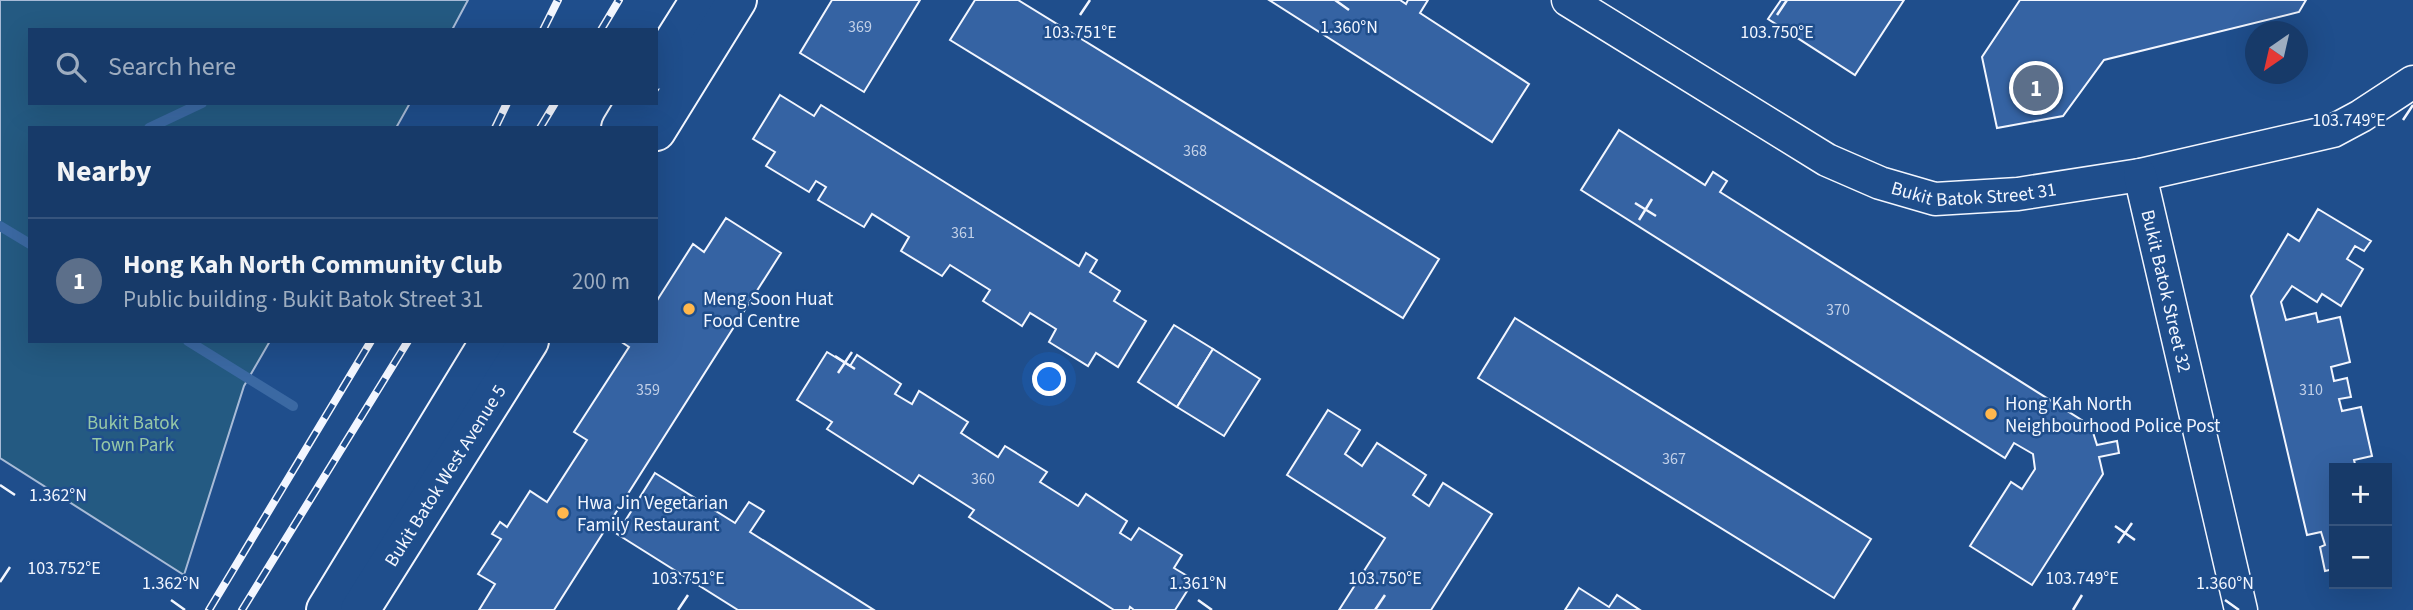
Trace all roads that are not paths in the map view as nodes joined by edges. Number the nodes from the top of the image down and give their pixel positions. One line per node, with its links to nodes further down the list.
1 (700, 0): 4 (street)
2 (737, 0): 8 (street)
3 (1568, 0): 9 (street, Bukit Batok Street 31)
4 (658, 67)
5 (2413, 82): 9 (street, Bukit Batok Street 31)
6 (635, 105): 7 (street)
7 (622, 126)
8 (658, 128)
9 (2140, 175): 14 (street, Bukit Batok Street 32)
10 (490, 343): 12 (street, Bukit Batok West Avenue 5)
11 (528, 343): 13 (street, Bukit Batok West Avenue 5)
12 (326, 610)
13 (360, 610)
14 (2241, 610)

